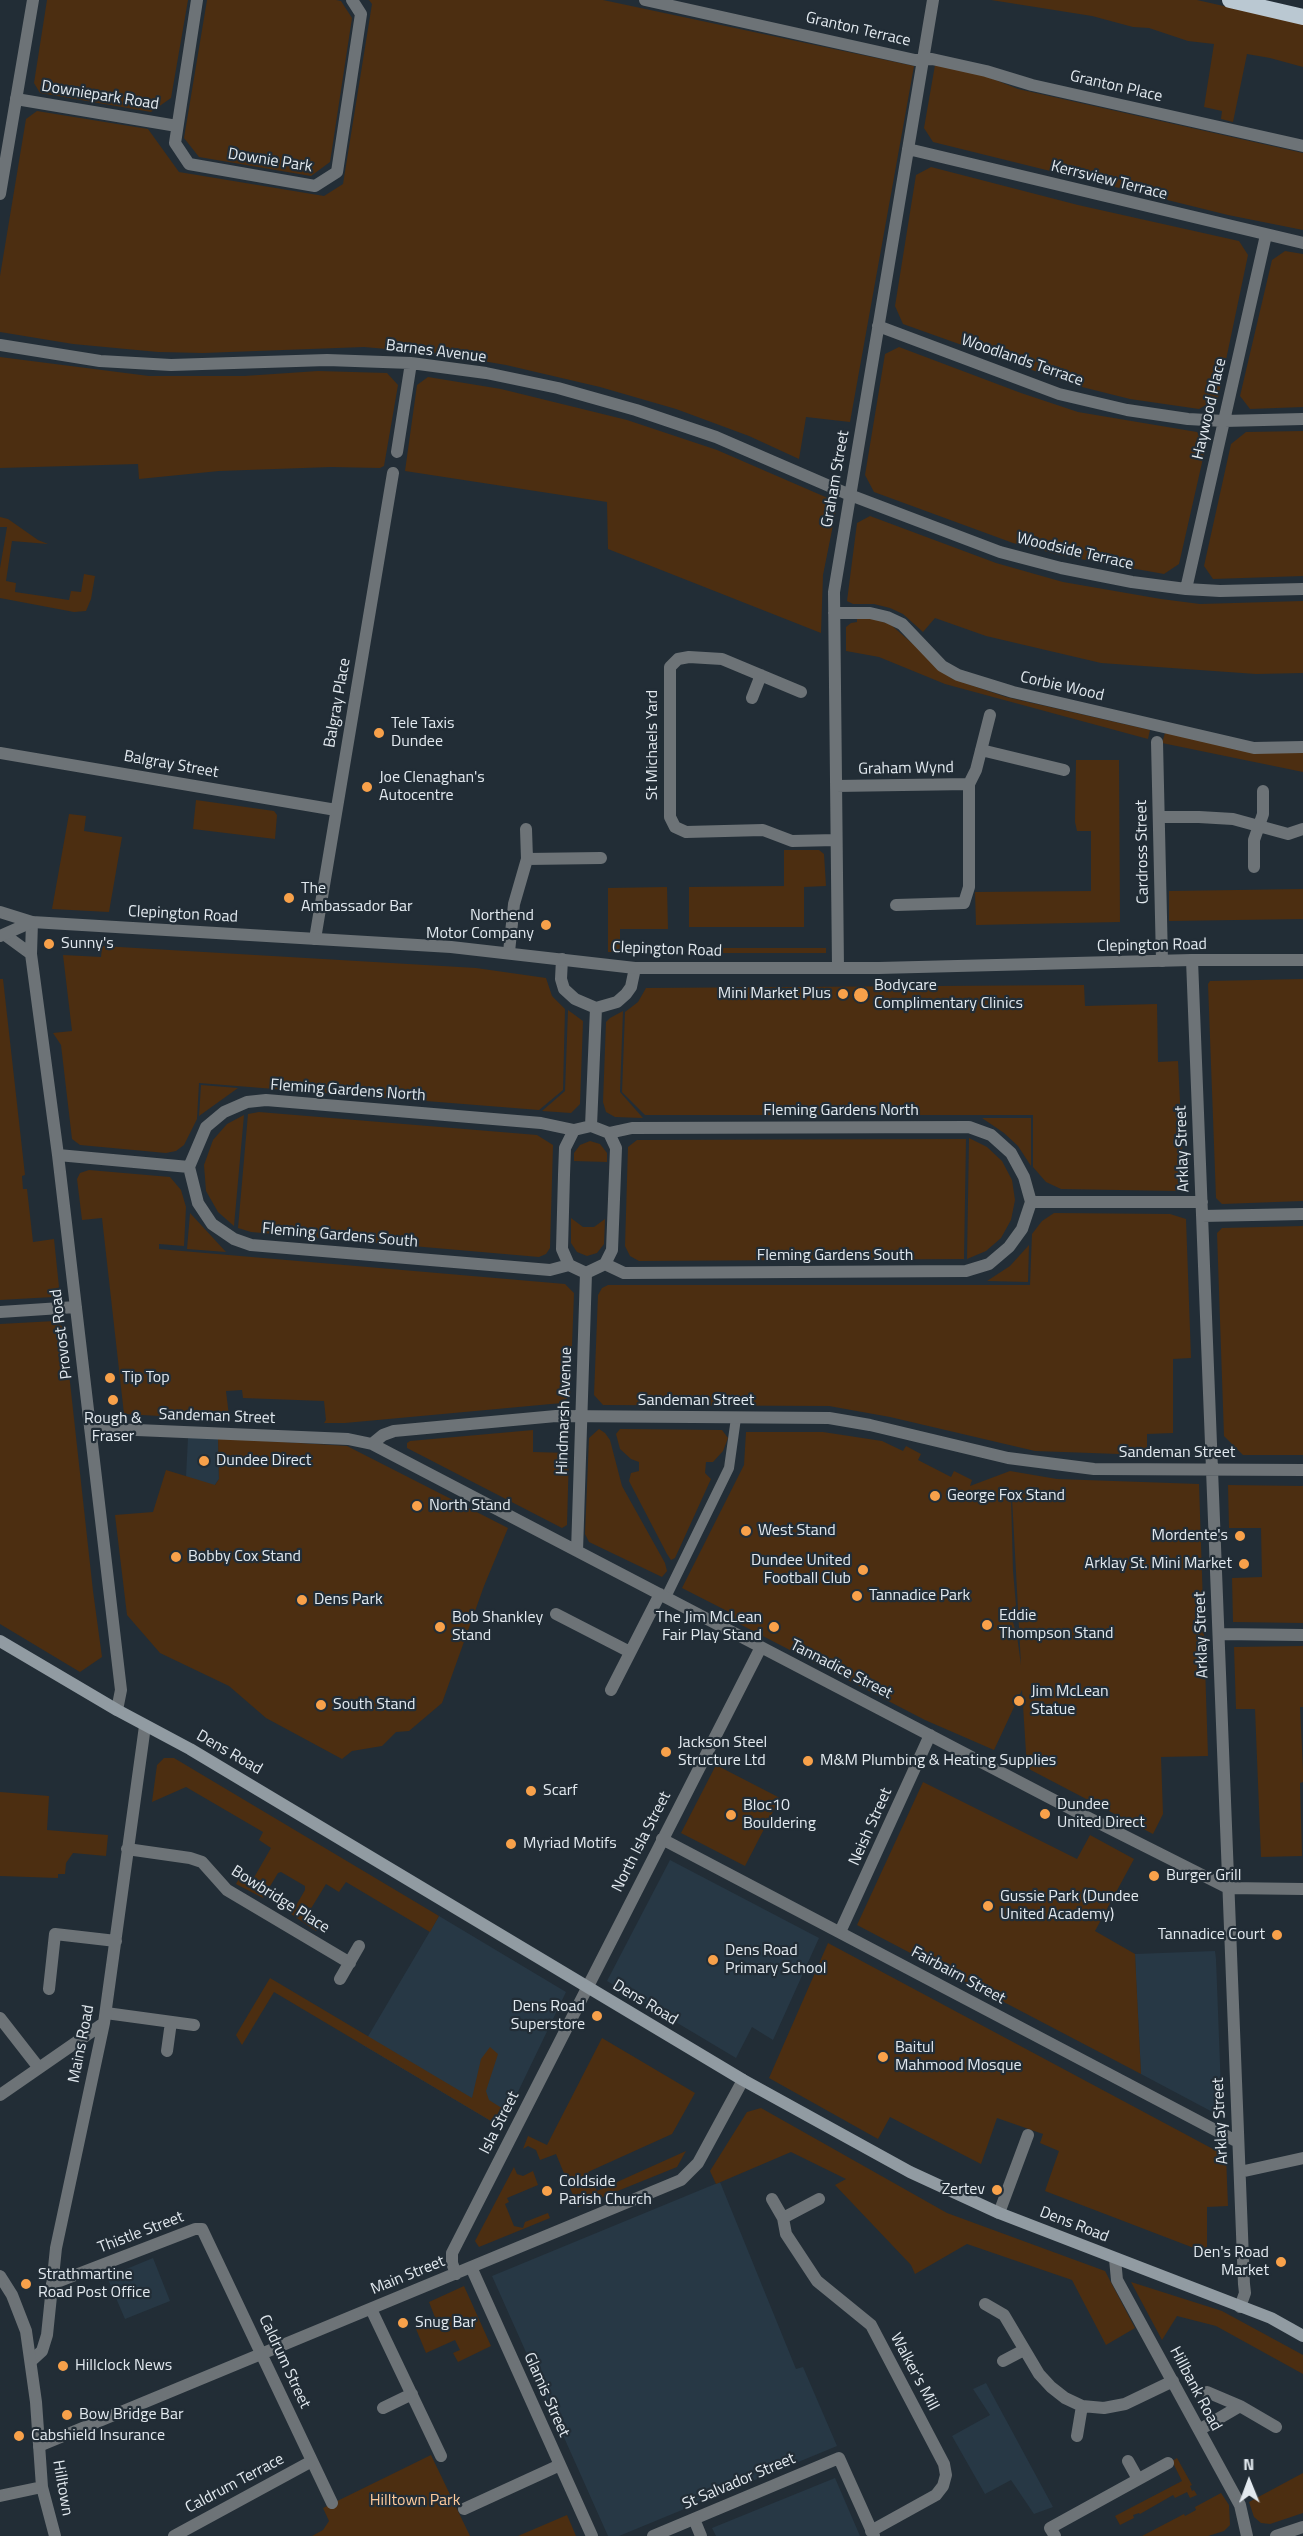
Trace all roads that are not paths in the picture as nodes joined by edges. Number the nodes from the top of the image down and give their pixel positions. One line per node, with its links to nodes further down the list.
1 (33, 0): 9 (street)
2 (197, 0): 10 (street, Downie Park)
3 (351, 0): 10 (street, Downie Park)
4 (645, 0): 8 (street, Granton Terrace)
5 (933, 0): 8 (street, Graham Street)
6 (1230, 0): 7 (highway)
7 (1303, 17)
8 (923, 59): 11 (street, Granton Place); 12 (street, Graham Street)
9 (16, 99): 10 (street, Downiepark Road); 13 (street)
10 (177, 126)
11 (1303, 146)
12 (908, 149): 14 (street, Kerrsview Terrace); 16 (street, Graham Street)
13 (0, 194)
14 (1266, 235): 15 (street, Kerrsview Terrace); 20 (street, Haywood Place)
15 (1303, 243)
16 (878, 326): 20 (street, Woodlands Terrace); 23 (street, Graham Street)
17 (0, 345): 18 (street, Barnes Avenue)
18 (411, 363): 21 (street); 23 (street, Barnes Avenue)
19 (1303, 419): 20 (street, Woodlands Terrace)
20 (1224, 421): 24 (street, Haywood Place)
21 (397, 453)
22 (393, 473): 39 (street, Balgray Place)
23 (850, 495): 24 (street, Woodside Terrace); 26 (street, Graham Street)
24 (1186, 589): 25 (street, Woodside Terrace)
25 (1303, 589)
26 (834, 613): 32 (street, Corbie Wood); 37 (street, Graham Street)
27 (760, 675): 28 (street, St Michaels Yard); 29 (street); 44 (street, St Michaels Yard)
28 (801, 692)
29 (752, 698)
30 (990, 715): 33 (street)
31 (1157, 742): 40 (street, Cardross Street)
32 (1303, 747)
33 (981, 750): 35 (street); 36 (street)
34 (0, 753): 39 (street, Balgray Street)
35 (1064, 770)
36 (969, 784): 37 (street, Graham Wynd); 48 (street, Graham Wynd)
37 (836, 786): 44 (street, Graham Street)
38 (1263, 791): 41 (street)
39 (336, 810): 52 (street, Balgray Place)
40 (1159, 818): 41 (street); 58 (street, Cardross Street)
41 (1258, 826): 43 (street); 47 (street)
42 (526, 829): 46 (street)
43 (1303, 829)
44 (836, 840): 60 (street, Graham Street)
45 (601, 858): 46 (street)
46 (526, 859): 53 (street)
47 (1254, 867)
48 (896, 905)
49 (0, 912): 50 (street, Clepington Road)
50 (32, 922): 51 (street, Clepington Road); 52 (street, Clepington Road); 54 (street, Provost Road)
51 (3, 935): 54 (street)
52 (315, 939): 53 (street, Clepington Road)
53 (509, 952): 55 (street, Clepington Road)
54 (31, 954): 65 (street, Provost Road)
55 (562, 959): 59 (street, Clepington Road); 61 (street)
56 (1192, 960): 57 (street, Clepington Road); 58 (street, Clepington Road); 68 (street, Arklay Street)
57 (1303, 960)
58 (1162, 961): 60 (street, Clepington Road)
59 (635, 968): 60 (street, Clepington Road); 61 (street)
60 (838, 968)
61 (596, 1008): 62 (street)
62 (591, 1126): 63 (street); 64 (street)
63 (574, 1130): 66 (street, Fleming Gardens North); 72 (street)
64 (609, 1133): 67 (street, Fleming Gardens North); 71 (street)
65 (58, 1155): 66 (street); 74 (street, Provost Road)
66 (189, 1167): 72 (street, Fleming Gardens South)
67 (1031, 1202): 68 (street); 71 (street, Fleming Gardens South)
68 (1202, 1202): 70 (street, Arklay Street)
69 (1303, 1214): 70 (street)
70 (1202, 1216): 80 (street, Arklay Street)
71 (605, 1264): 73 (street)
72 (569, 1265): 73 (street)
73 (586, 1273): 76 (street, Hindmarsh Avenue)
74 (76, 1307): 75 (street); 78 (street, Provost Road)
75 (0, 1312)
76 (581, 1416): 77 (street, Sandeman Street); 79 (street, Sandeman Street); 82 (street, Hindmarsh Avenue)
77 (736, 1418): 80 (street, Sandeman Street); 83 (street)
78 (90, 1428): 79 (street, Sandeman Street); 91 (street, Provost Road)
79 (372, 1444): 82 (street, Tannadice Street)
80 (1212, 1470): 81 (street, Sandeman Street); 85 (street, Arklay Street)
81 (1303, 1470)
82 (577, 1551): 83 (street, Tannadice Street)
83 (663, 1595): 88 (street, Tannadice Street); 89 (street)
84 (556, 1614): 89 (street)
85 (1219, 1634): 86 (street); 96 (street, Arklay Street)
86 (1303, 1635)
87 (0, 1641): 91 (main road, Dens Road)
88 (761, 1647): 93 (street, Tannadice Street); 94 (street, North Isla Street)
89 (630, 1652): 90 (street)
90 (611, 1690)
91 (117, 1710): 92 (main road, Dens Road)
92 (145, 1726): 95 (street, Mains Road); 103 (main road, Dens Road)
93 (930, 1735): 96 (street, Tannadice Street); 98 (street, Neish Street)
94 (662, 1839): 98 (street, Fairbairn Street); 103 (street, North Isla Street)
95 (127, 1849): 99 (street, Mains Road); 101 (street, Bowbridge Place)
96 (1228, 1888): 97 (street, Tannadice Street); 114 (street, Arklay Street)
97 (1303, 1889)
98 (840, 1932): 114 (street, Fairbairn Street)
99 (116, 1941): 104 (street); 106 (street, Mains Road)
100 (359, 1946): 101 (street)
101 (350, 1963): 102 (street)
102 (340, 1979)
103 (586, 1987): 111 (main road, Dens Road); 124 (street, Isla Street)
104 (49, 1989)
105 (0, 2018): 110 (street)
106 (105, 2018): 107 (street); 110 (street); 126 (street, Mains Road)
107 (171, 2022): 108 (street); 109 (street)
108 (194, 2025)
109 (166, 2051)
110 (39, 2068): 112 (street)
111 (743, 2080): 119 (main road, Dens Road); 123 (street, Main Street)
112 (0, 2095)
113 (1028, 2135): 119 (street)
114 (1238, 2142): 116 (street, Arklay Street)
115 (1303, 2158): 116 (street)
116 (1240, 2172): 129 (street, Arklay Street)
117 (772, 2199): 120 (street, Walker's Mill)
118 (819, 2199): 120 (street)
119 (999, 2213): 122 (main road, Dens Road)
120 (783, 2218): 158 (street, Walker's Mill)
121 (206, 2234): 126 (street, Thistle Street); 133 (street, Caldrum Street)
122 (1115, 2259): 129 (main road, Dens Road); 136 (street, Hillbank Road)
123 (471, 2268): 124 (street, Main Street); 150 (street, Glamis Street)
124 (456, 2274): 130 (street, Main Street)
125 (0, 2276): 127 (street, Hilltown)
126 (52, 2284): 134 (street, Mains Road)
127 (6, 2297): 134 (street, Hilltown)
128 (985, 2304): 132 (street)
129 (1240, 2307): 131 (main road, Dens Road)
130 (371, 2309): 133 (street, Main Street); 138 (street)
131 (1303, 2336)
132 (1024, 2350): 135 (street); 139 (street)
133 (262, 2354): 145 (street, Main Street); 147 (street, Caldrum Street)
134 (31, 2361): 145 (street, Hilltown)
135 (1004, 2361)
136 (1173, 2381): 139 (street); 143 (street, Hillbank Road)
137 (1207, 2392): 140 (street)
138 (412, 2394): 141 (street); 146 (street)
139 (1082, 2406): 144 (street)
140 (1240, 2406): 142 (street); 143 (street)
141 (383, 2408)
142 (1276, 2427)
143 (1199, 2430): 166 (street, Hillbank Road)
144 (1077, 2436)
145 (39, 2446): 152 (street, Hilltown)
146 (441, 2456)
147 (312, 2461): 154 (street, Caldrum Street); 161 (street, Caldrum Terrace)
148 (1128, 2461): 151 (street)
149 (1168, 2463): 151 (street)
150 (560, 2465): 155 (street); 162 (street, Glamis Street)
151 (1138, 2480): 165 (street)
152 (42, 2487): 153 (street); 160 (street, Hilltown)
153 (0, 2496)
154 (332, 2503)
155 (464, 2509)
156 (694, 2519): 158 (street, St Salvador Street); 163 (street, St Salvador Street); 164 (street)
157 (1303, 2527): 159 (street)
158 (873, 2533)
159 (1284, 2535)
160 (55, 2536)
161 (174, 2536)
162 (592, 2536)
163 (652, 2536)
164 (701, 2536)
165 (1055, 2536)
166 (1247, 2536)

